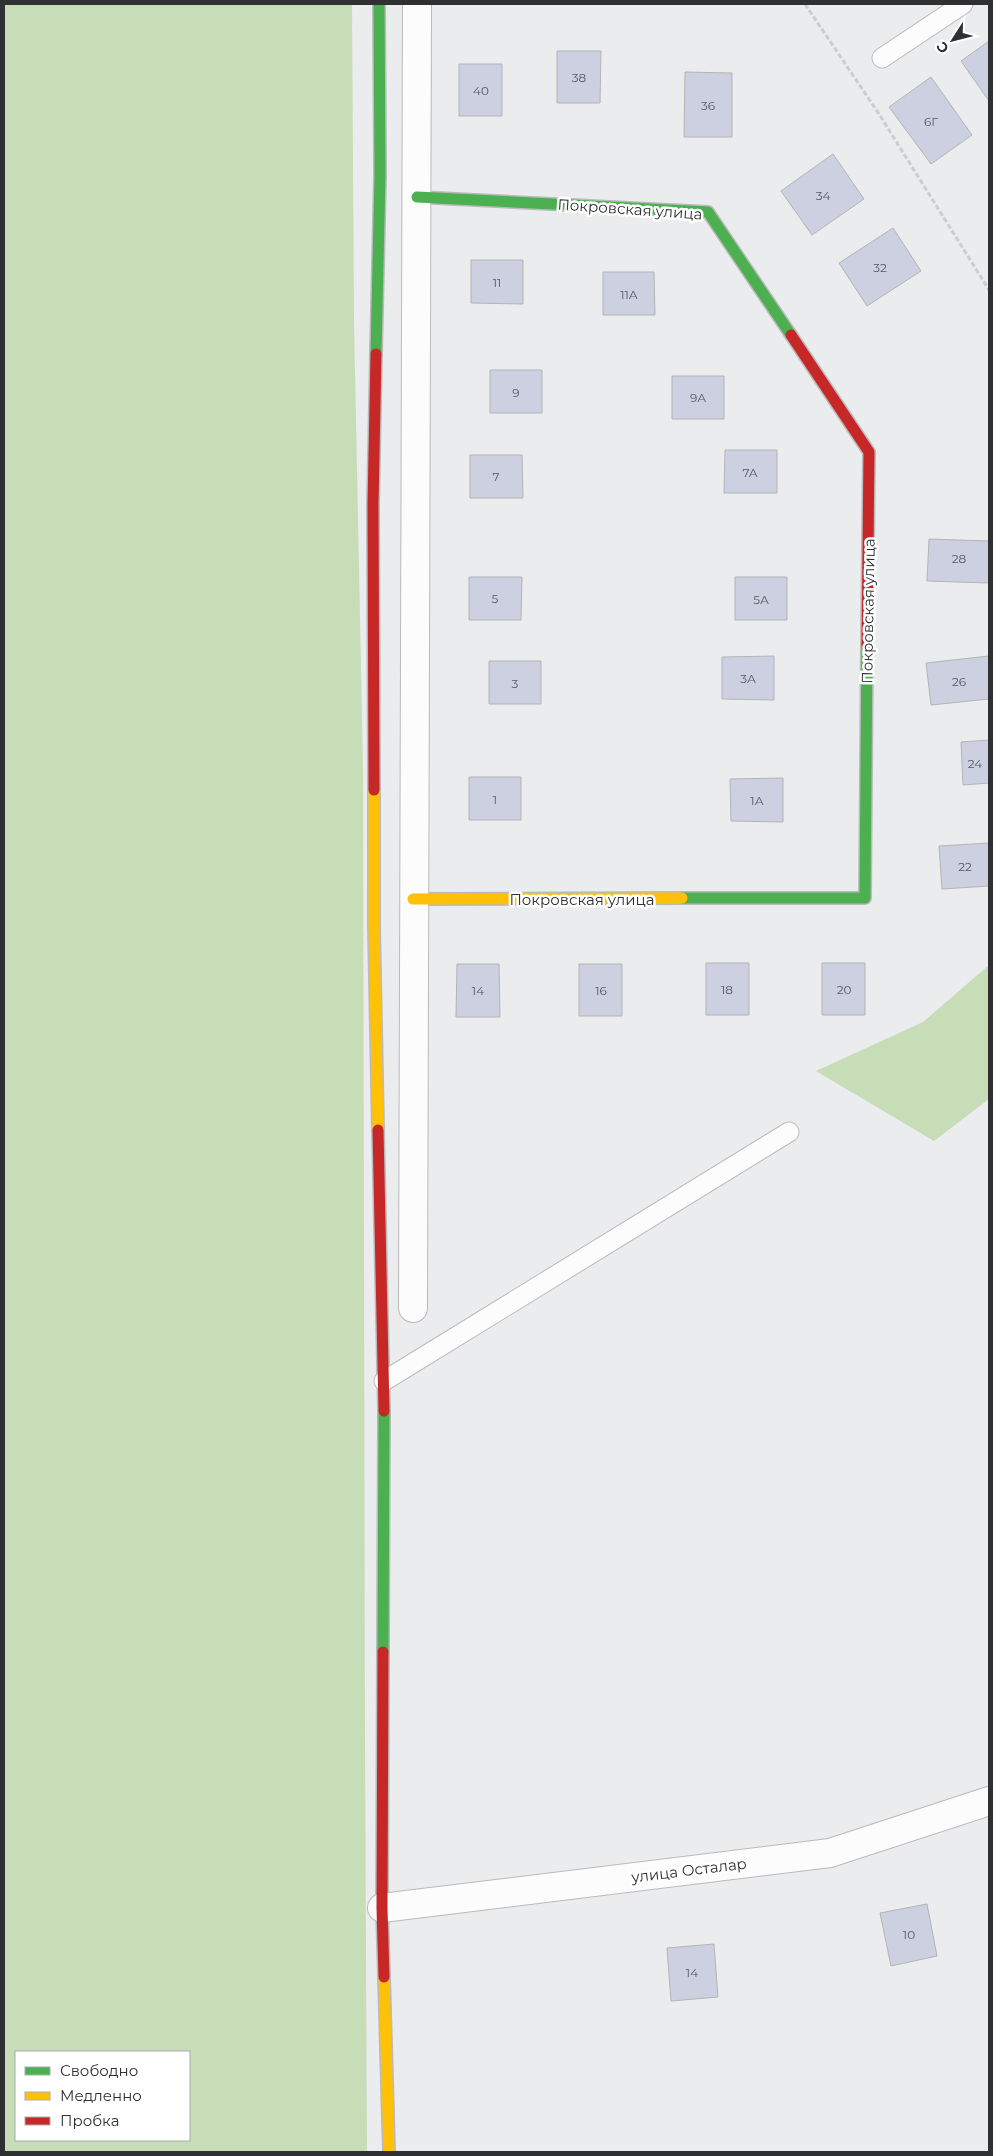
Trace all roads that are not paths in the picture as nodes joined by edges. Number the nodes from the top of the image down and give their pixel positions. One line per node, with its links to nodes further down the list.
1 (379, 4): 9 (street)
2 (417, 4): 5 (street)
3 (963, 4): 4 (lane)
4 (882, 58)
5 (417, 197): 6 (street); 6 (street, Покровская улица)
6 (413, 899): 8 (street)
7 (789, 1132): 9 (lane)
8 (413, 1308)
9 (384, 1381): 11 (street)
10 (989, 1801): 11 (street, улица Осталар)
11 (382, 1908): 12 (street)
12 (389, 2152)

